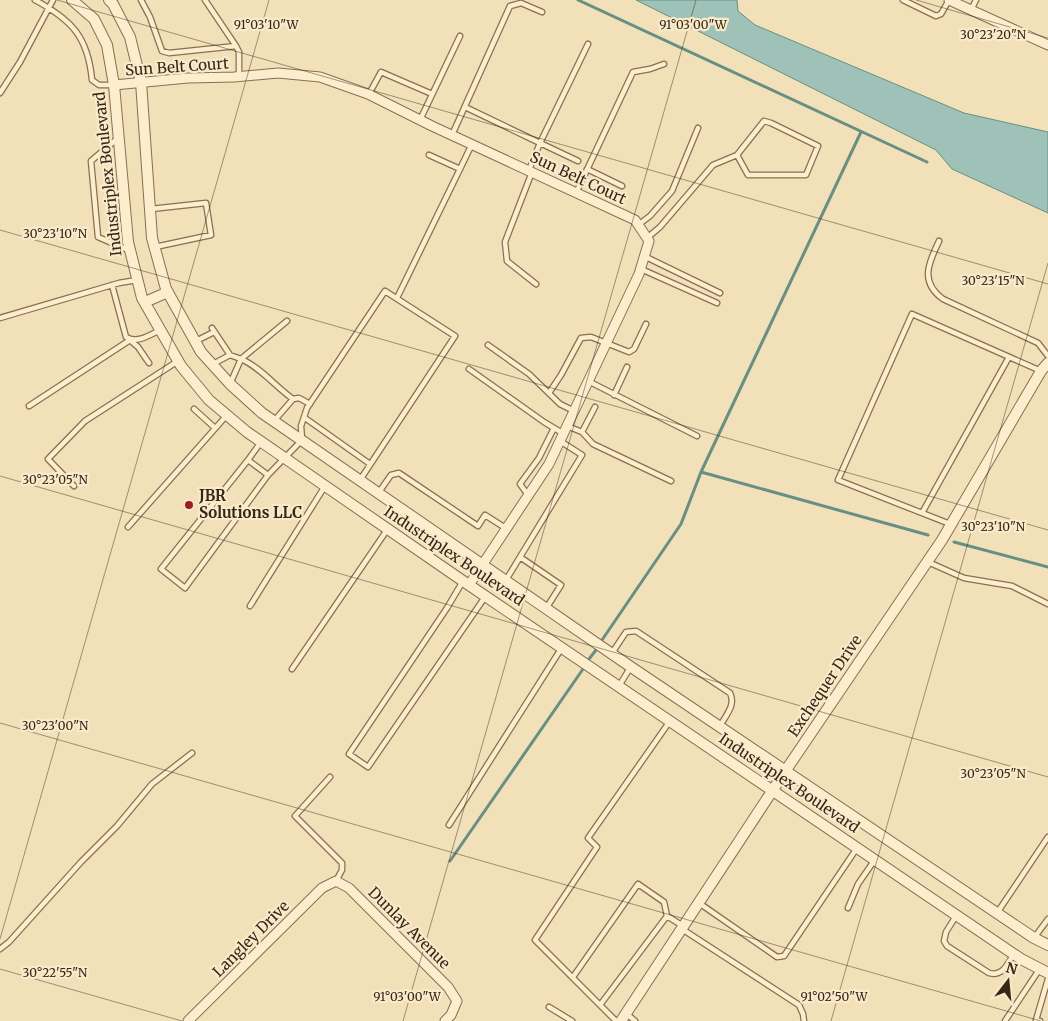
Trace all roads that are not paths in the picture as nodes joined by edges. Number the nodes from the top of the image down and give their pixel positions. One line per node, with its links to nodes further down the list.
1 (35, 0): 10 (lane)
2 (53, 0): 10 (lane)
3 (72, 0): 20 (street, Industriplex Boulevard)
4 (109, 0): 19 (street, Industriplex Boulevard)
5 (141, 0): 16 (lane)
6 (205, 0): 16 (lane)
7 (903, 0): 8 (lane)
8 (949, 0): 11 (street)
9 (976, 0): 11 (lane)
10 (49, 8): 20 (lane); 21 (lane)
11 (971, 10): 15 (street)
12 (542, 12): 24 (lane)
13 (460, 36): 23 (lane)
14 (588, 44): 29 (lane)
15 (1048, 45)
16 (236, 46): 18 (lane)
17 (664, 64): 35 (lane)
18 (239, 77): 19 (street, Sun Belt Court); 22 (street, Sun Belt Court)
19 (141, 82): 20 (street, Sun Belt Court); 39 (street, Industriplex Boulevard)
20 (114, 85): 28 (street, Industriplex Boulevard)
21 (0, 93)
22 (368, 94): 23 (lane); 25 (street, Sun Belt Court)
23 (432, 94): 25 (lane)
24 (465, 107): 27 (lane); 29 (lane)
25 (420, 120): 27 (street, Sun Belt Court)
26 (698, 128): 40 (lane)
27 (452, 135): 30 (street, Sun Belt Court)
28 (119, 138): 44 (street, Industriplex Boulevard); 44 (lane)
29 (540, 143): 33 (lane); 36 (lane)
30 (472, 144): 34 (lane); 36 (street, Sun Belt Court)
31 (429, 155): 34 (lane)
32 (736, 155): 32 (lane); 41 (lane)
33 (578, 161)
34 (460, 169): 52 (lane)
35 (587, 169): 37 (lane); 38 (lane)
36 (530, 171): 38 (street, Sun Belt Court); 48 (lane)
37 (622, 186)
38 (576, 193): 40 (street, Sun Belt Court)
39 (150, 209): 43 (street, Industriplex Boulevard); 43 (lane)
40 (638, 225): 41 (street, Sun Belt Court)
41 (647, 238): 45 (street)
42 (940, 241): 64 (lane)
43 (155, 247): 50 (street, Industriplex Boulevard)
44 (130, 250): 47 (street, Industriplex Boulevard)
45 (644, 256): 46 (street); 51 (lane)
46 (641, 269): 54 (lane); 61 (street)
47 (137, 280): 49 (lane); 53 (street, Industriplex Boulevard)
48 (536, 284)
49 (112, 285): 55 (lane); 59 (lane)
50 (168, 292): 53 (street); 60 (street, Industriplex Boulevard)
51 (720, 293)
52 (396, 298): 78 (lane); 95 (lane)
53 (145, 302): 58 (street, Industriplex Boulevard)
54 (717, 303)
55 (0, 318)
56 (287, 321): 66 (lane)
57 (646, 324): 61 (lane)
58 (160, 330): 59 (lane); 67 (street, Industriplex Boulevard)
59 (130, 340): 68 (lane); 79 (lane)
60 (195, 342): 63 (lane); 69 (street, Industriplex Boulevard)
61 (606, 344): 73 (street); 75 (lane)
62 (488, 345): 75 (lane)
63 (230, 355): 66 (lane); 69 (lane)
64 (1048, 356)
65 (1009, 357): 71 (lane); 103 (lane); 103 (lane)
66 (241, 359): 74 (lane); 77 (lane)
67 (178, 361): 83 (street, Industriplex Boulevard); 99 (lane)
68 (149, 362)
69 (212, 364): 74 (street, Industriplex Boulevard)
70 (627, 367): 76 (lane)
71 (1045, 367): 104 (street, Exchequer Drive)
72 (469, 369): 87 (lane)
73 (588, 381): 76 (lane); 82 (street)
74 (230, 384): 85 (street, Industriplex Boulevard)
75 (549, 393): 82 (lane)
76 (614, 395): 90 (lane)
77 (293, 399): 78 (lane); 85 (lane)
78 (310, 404): 84 (lane)
79 (29, 406)
80 (595, 407): 88 (lane)
81 (194, 408): 86 (lane)
82 (574, 411): 89 (street)
83 (227, 415): 86 (lane); 92 (street, Industriplex Boulevard)
84 (305, 418): 91 (lane); 95 (lane)
85 (274, 421): 91 (street, Industriplex Boulevard)
86 (215, 428): 105 (lane)
87 (554, 428): 89 (lane); 102 (lane)
88 (582, 432): 89 (lane); 98 (lane)
89 (564, 434): 102 (street); 108 (lane)
90 (697, 436)
91 (302, 440): 93 (lane); 97 (street, Industriplex Boulevard)
92 (261, 442): 93 (street, Industriplex Boulevard); 94 (lane)
93 (284, 457): 96 (lane); 100 (street, Industriplex Boulevard)
94 (248, 460): 96 (lane); 96 (lane)
95 (370, 464): 97 (lane)
96 (268, 475)
97 (360, 480): 101 (street, Industriplex Boulevard)
98 (671, 481)
99 (74, 486)
100 (325, 486): 106 (street, Industriplex Boulevard); 115 (lane)
101 (378, 493): 107 (lane); 110 (street, Industriplex Boulevard)
102 (529, 496): 107 (street)
103 (922, 513): 104 (lane)
104 (951, 524): 109 (street, Exchequer Drive)
105 (128, 527)
106 (387, 529): 112 (street, Industriplex Boulevard); 120 (lane)
107 (507, 529): 110 (street)
108 (520, 557): 111 (lane); 116 (lane)
109 (928, 562): 114 (lane); 125 (street, Exchequer Drive)
110 (483, 566): 111 (street, Industriplex Boulevard); 112 (street)
111 (505, 581): 116 (street, Industriplex Boulevard)
112 (466, 583): 113 (street, Industriplex Boulevard); 113 (lane)
113 (486, 596): 117 (street, Industriplex Boulevard)
114 (1048, 604)
115 (250, 606)
116 (546, 608): 118 (street, Industriplex Boulevard)
117 (562, 648): 121 (street, Industriplex Boulevard); 128 (lane)
118 (612, 653): 119 (street, Industriplex Boulevard); 123 (lane)
119 (632, 667): 121 (lane); 123 (street, Industriplex Boulevard)
120 (292, 669)
121 (619, 686): 122 (street, Industriplex Boulevard)
122 (670, 721): 127 (street, Industriplex Boulevard); 145 (lane)
123 (720, 726): 125 (street, Industriplex Boulevard)
124 (192, 753): 142 (lane)
125 (786, 770): 127 (street, Exchequer Drive); 135 (street, Industriplex Boulevard)
126 (330, 777): 132 (lane)
127 (773, 791): 130 (street, Industriplex Boulevard); 133 (street, Exchequer Drive)
128 (449, 825)
129 (1048, 838): 135 (lane)
130 (857, 848): 131 (street, Industriplex Boulevard); 133 (lane)
131 (875, 860): 134 (lane); 136 (street, Industriplex Boulevard)
132 (336, 881): 150 (street, Langley Drive); 151 (street, Dunlay Avenue)
133 (699, 903): 139 (street, Exchequer Drive)
134 (848, 908)
135 (997, 913): 140 (street, Industriplex Boulevard)
136 (957, 915): 143 (street, Industriplex Boulevard); 143 (lane)
137 (667, 916): 139 (lane); 145 (lane); 147 (lane)
138 (1048, 919): 140 (lane)
139 (683, 927): 149 (street, Exchequer Drive); 155 (lane)
140 (1034, 938): 141 (street, Industriplex Boulevard)
141 (1048, 945)
142 (0, 949)
143 (1014, 954): 144 (street, Industriplex Boulevard)
144 (1044, 971): 156 (lane)
145 (573, 977): 147 (lane)
146 (1048, 979): 157 (lane)
147 (600, 1005): 153 (lane)
148 (549, 1007): 152 (lane)
149 (623, 1017): 154 (lane)
150 (188, 1021)
151 (445, 1021)
152 (572, 1021)
153 (616, 1021)
154 (635, 1021)
155 (804, 1021)
156 (1005, 1021)
157 (1040, 1021)

